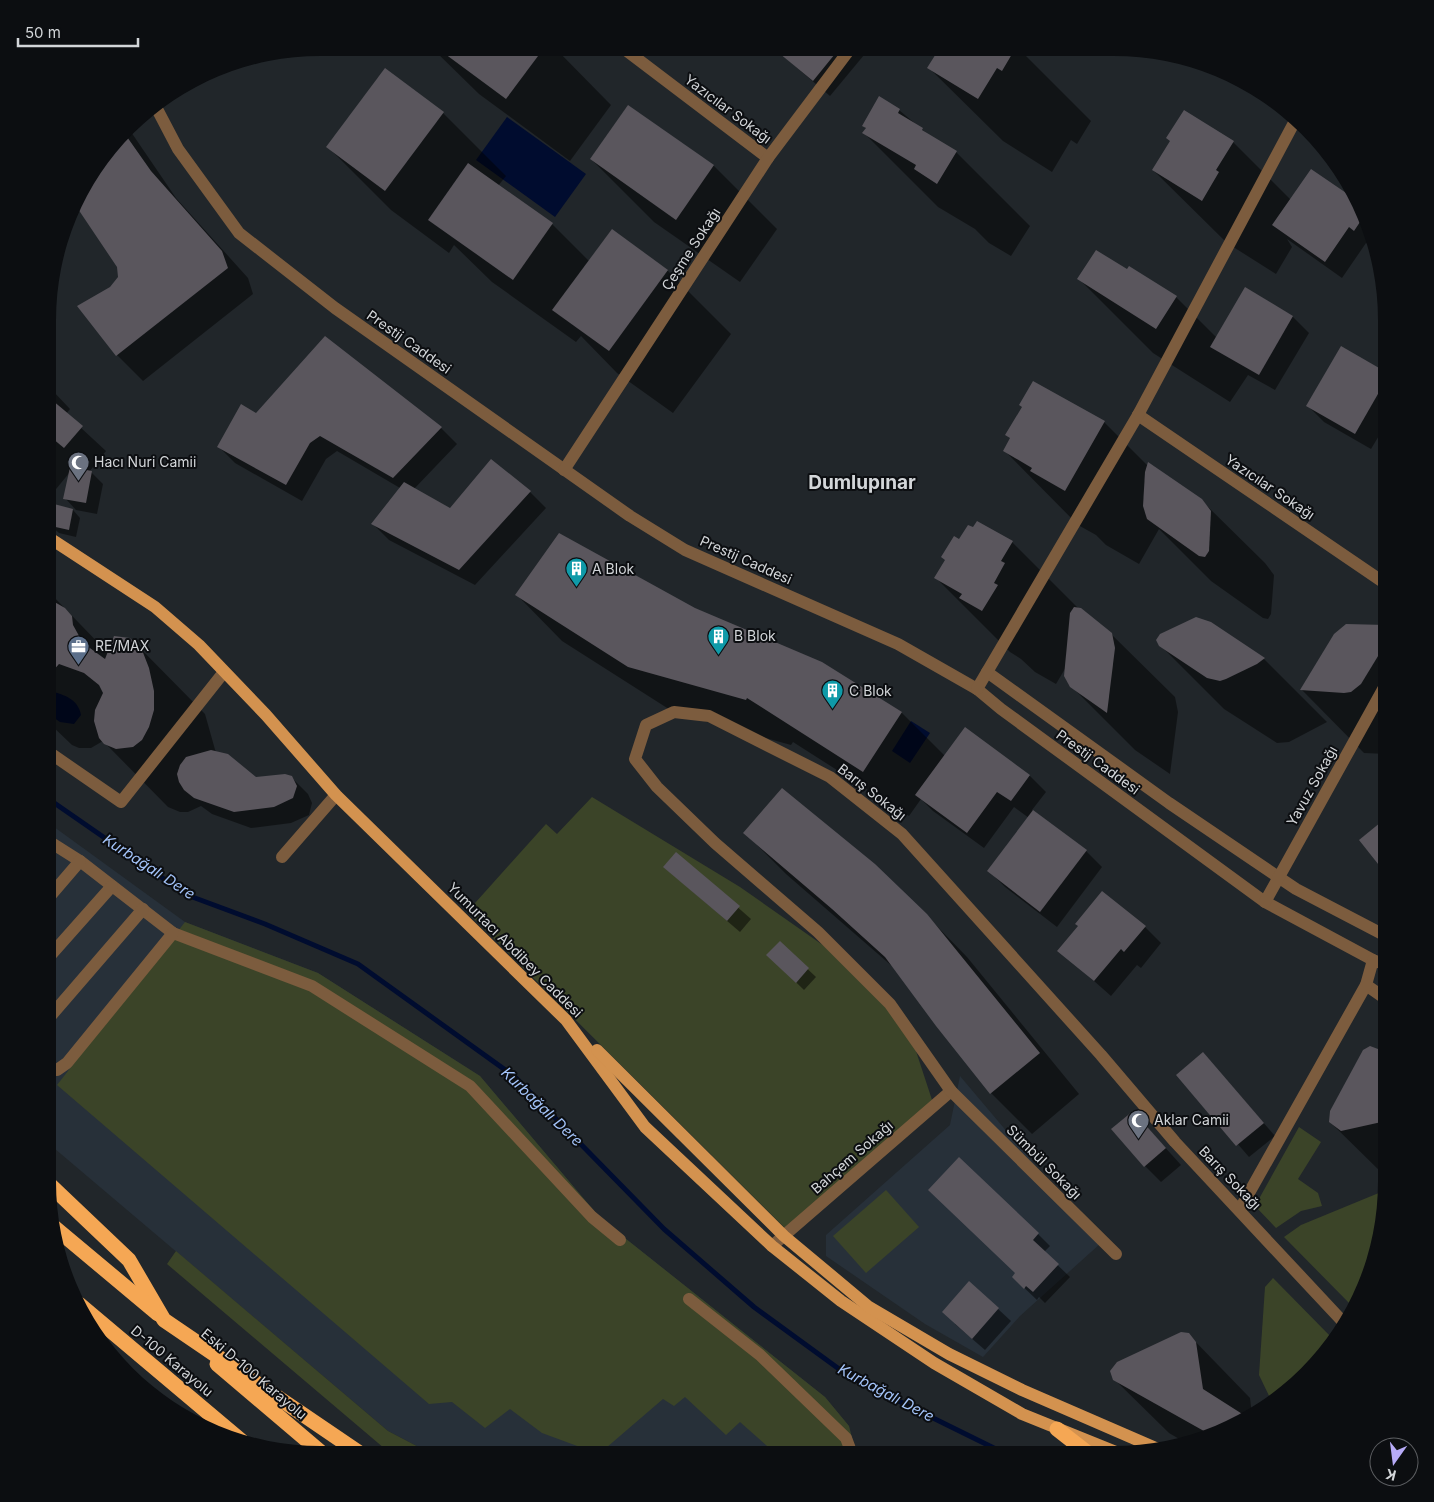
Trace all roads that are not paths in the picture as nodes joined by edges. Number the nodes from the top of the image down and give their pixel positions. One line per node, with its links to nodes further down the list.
1 (634, 56): 5 (street, Yazıcılar Sokağı)
2 (845, 56): 5 (street, Çeşme Sokağı)
3 (159, 112): 7 (street, Prestij Caddesi)
4 (1293, 127): 6 (street)
5 (768, 158): 7 (street, Çeşme Sokağı)
6 (1138, 415): 9 (street, Yazıcılar Sokağı); 11 (street)
7 (564, 470): 12 (street, Prestij Caddesi)
8 (56, 542): 10 (main road, Yumurtacı Abdibey Caddesi)
9 (1378, 579)
10 (224, 672): 14 (street); 15 (main road, Yumurtacı Abdibey Caddesi)
11 (987, 672): 12 (street); 19 (street, Prestij Caddesi)
12 (977, 689): 22 (street, Prestij Caddesi)
13 (1378, 698): 19 (street, Yavuz Sokağı)
14 (56, 757)
15 (336, 795): 17 (street); 32 (main road, Yumurtacı Abdibey Caddesi)
16 (56, 847): 18 (street)
17 (282, 857)
18 (80, 861): 20 (street); 21 (street)
19 (1278, 877): 22 (street, Yavuz Sokağı); 24 (street, Prestij Caddesi)
20 (112, 886): 23 (street); 26 (street)
21 (56, 889)
22 (1265, 902): 27 (street, Prestij Caddesi)
23 (144, 909): 25 (street); 31 (street)
24 (1378, 932)
25 (173, 933): 33 (street); 39 (street)
26 (56, 948)
27 (1373, 960): 28 (street, Prestij Caddesi); 29 (street)
28 (1378, 962)
29 (1366, 985): 30 (street); 36 (street)
30 (1378, 993)
31 (56, 1010)
32 (566, 1020): 38 (main road); 40 (main road, Yumurtacı Abdibey Caddesi)
33 (56, 1070)
34 (951, 1091): 36 (street, Barış Sokağı); 38 (street, Bahçem Sokağı); 41 (street, Sümbül Sokağı)
35 (57, 1191): 45 (highway)
36 (1240, 1209): 44 (street, Barış Sokağı)
37 (61, 1233): 45 (highway, D-100 Karayolu)
38 (784, 1236): 40 (street, Bahçem Sokağı); 49 (main road)
39 (620, 1240)
40 (772, 1246): 47 (main road, Yumurtacı Abdibey Caddesi)
41 (1116, 1254)
42 (689, 1299): 53 (street)
43 (93, 1316): 48 (highway, D-100 Karayolu)
44 (1339, 1318)
45 (164, 1320): 46 (highway); 50 (highway, Eski D-100 Karayolu)
46 (260, 1382): 51 (highway); 52 (highway)
47 (1057, 1428): 54 (highway); 55 (main road, Yumurtacı Abdibey Caddesi)
48 (227, 1429)
49 (1147, 1443)
50 (313, 1446)
51 (339, 1446)
52 (350, 1446)
53 (849, 1446)
54 (1080, 1446)
55 (1101, 1446)

